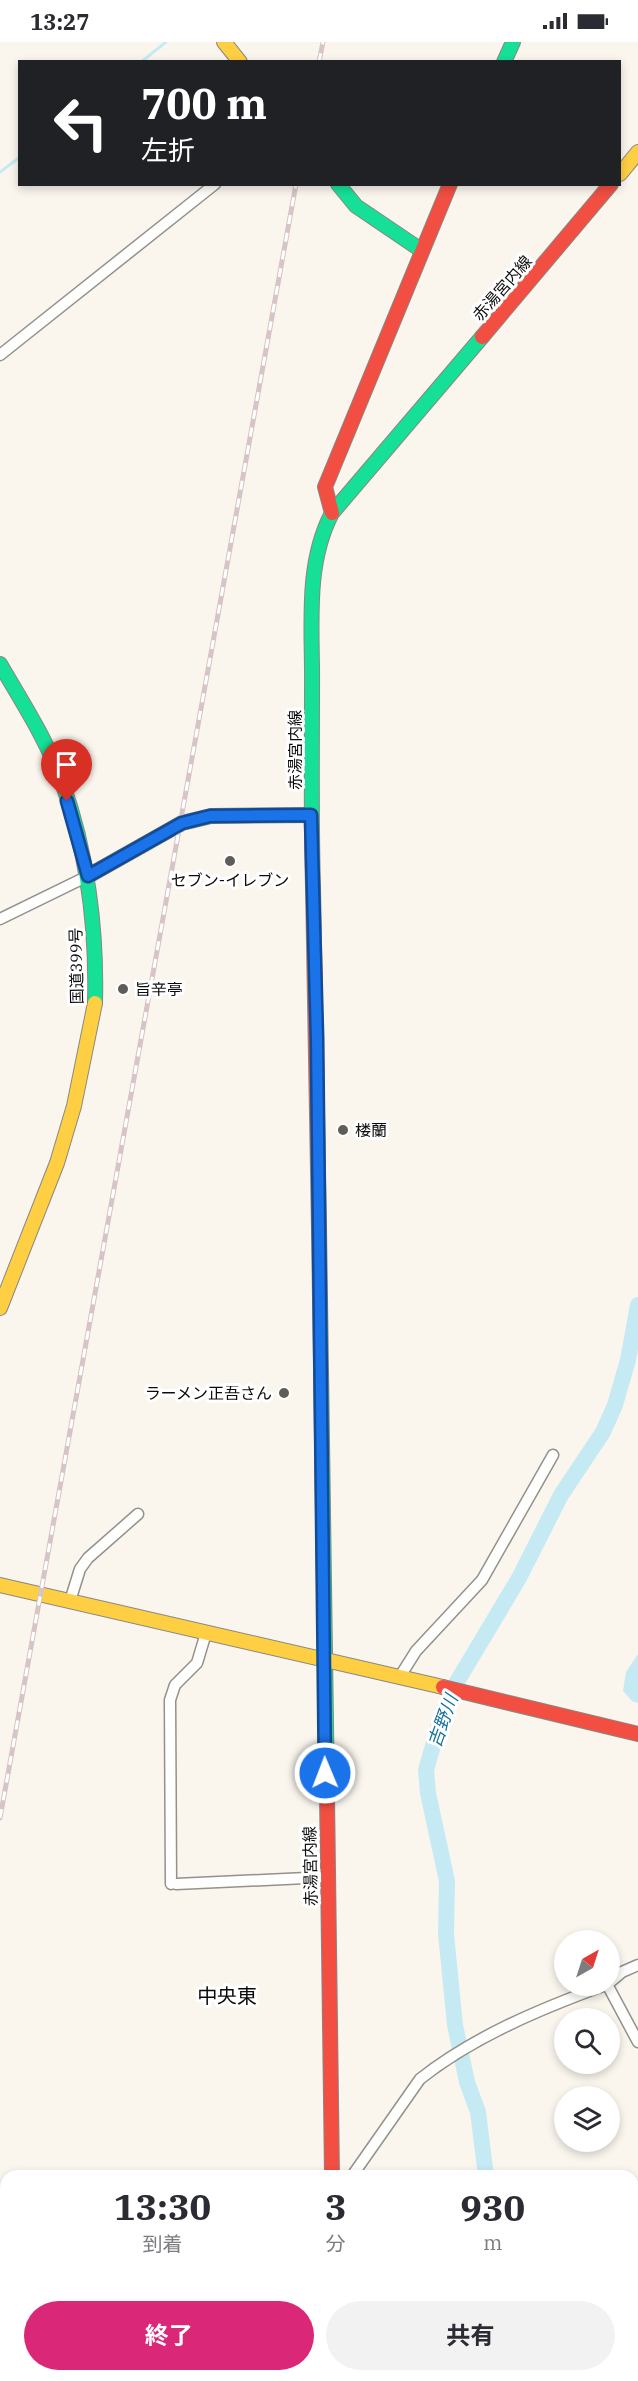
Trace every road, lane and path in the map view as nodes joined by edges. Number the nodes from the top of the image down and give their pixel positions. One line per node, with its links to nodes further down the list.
1 (224, 42): 3 (main road)
2 (513, 42): 4 (main road)
3 (238, 60)
4 (505, 60)
5 (638, 152): 6 (main road)
6 (621, 173)
7 (212, 186): 12 (street)
8 (340, 186): 11 (main road)
9 (449, 186): 11 (main road)
10 (609, 186): 13 (main road, 赤湯宮内線)
11 (421, 250): 13 (main road)
12 (0, 355)
13 (332, 513): 15 (main road, 赤湯宮内線)
14 (0, 664): 16 (main road, 国道399号)
15 (311, 815): 16 (main road); 24 (main road, 赤湯宮内線)
16 (88, 876): 17 (street); 18 (main road, 国道399号)
17 (0, 919)
18 (0, 1308)
19 (553, 1455): 25 (street)
20 (138, 1514): 22 (street)
21 (0, 1585): 22 (main road)
22 (70, 1601): 23 (main road)
23 (206, 1633): 24 (main road); 27 (street)
24 (325, 1660): 25 (main road); 27 (main road, 赤湯宮内線)
25 (399, 1678): 26 (main road)
26 (638, 1734)
27 (327, 1877): 33 (main road, 赤湯宮内線)
28 (638, 1965): 29 (street)
29 (620, 1974)
30 (580, 1996): 34 (street)
31 (612, 1996): 32 (street)
32 (638, 2042)
33 (332, 2170)
34 (356, 2170)

